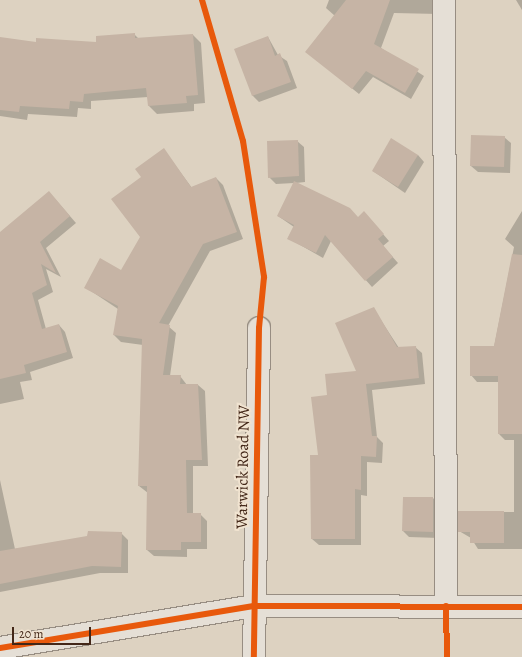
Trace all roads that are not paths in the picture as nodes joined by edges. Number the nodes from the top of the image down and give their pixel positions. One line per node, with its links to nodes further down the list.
1 (444, 0): 4 (street)
2 (259, 328): 3 (street, Warwick Road NW)
3 (254, 606): 4 (street); 6 (street); 7 (street, Warwick Road NW)
4 (446, 606): 5 (street)
5 (522, 607)
6 (0, 648)
7 (254, 657)

